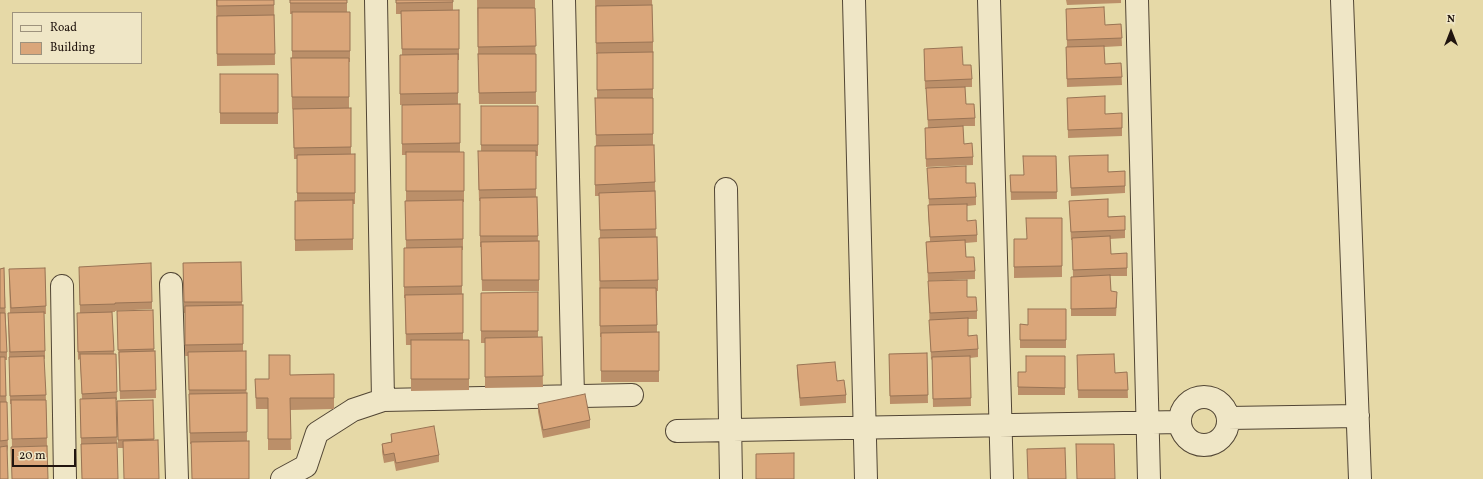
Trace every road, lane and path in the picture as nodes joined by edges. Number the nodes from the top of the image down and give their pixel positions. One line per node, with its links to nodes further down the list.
1 (376, 0): 12 (street)
2 (564, 0): 11 (street)
3 (854, 0): 18 (street)
4 (989, 0): 17 (street)
5 (1137, 0): 16 (street)
6 (1342, 0): 13 (street)
7 (726, 188): 19 (street)
8 (171, 284): 22 (street)
9 (62, 286): 21 (street)
10 (632, 395): 11 (street)
11 (573, 396): 12 (street)
12 (383, 400): 23 (street)
13 (1358, 416): 14 (street); 28 (street)
14 (1228, 418): 15 (street); 15 (street)
15 (1180, 422): 16 (street)
16 (1147, 423): 17 (street); 27 (street)
17 (1001, 426): 18 (street); 26 (street)
18 (865, 428): 19 (street); 25 (street)
19 (729, 430): 20 (street); 24 (street)
20 (677, 431)
21 (65, 479)
22 (177, 479)
23 (282, 479)
24 (731, 479)
25 (866, 479)
26 (1002, 479)
27 (1149, 479)
28 (1360, 479)

